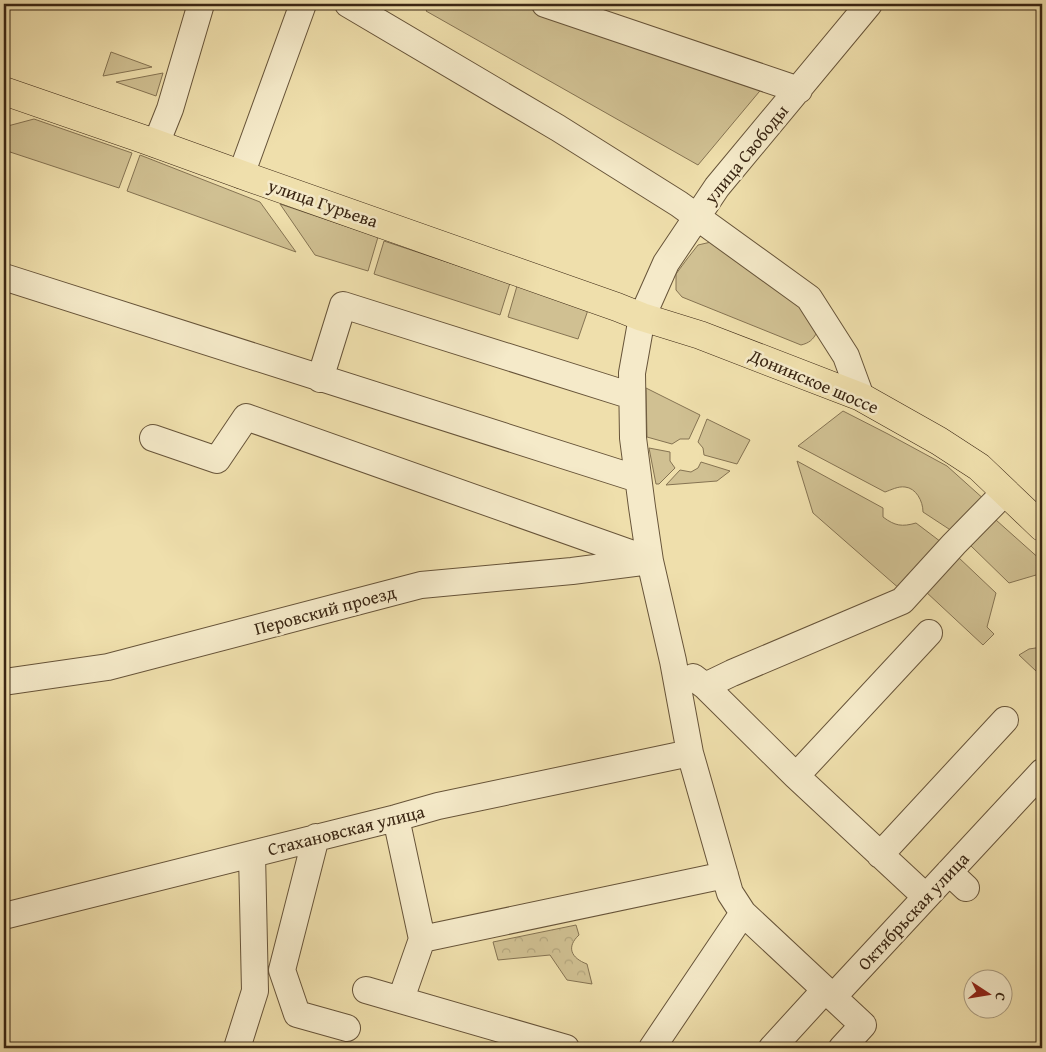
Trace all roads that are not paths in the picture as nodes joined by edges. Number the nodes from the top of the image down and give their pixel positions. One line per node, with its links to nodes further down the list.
1 (201, 4): 8 (street)
2 (303, 4): 9 (street)
3 (348, 4): 10 (street)
4 (545, 4): 6 (street)
5 (869, 4): 6 (street, улица Свободы)
6 (799, 90): 10 (street, улица Свободы)
7 (4, 91): 8 (main road, улица Гурьева)
8 (156, 144): 9 (main road, улица Гурьева)
9 (241, 175): 12 (main road, улица Гурьева)
10 (697, 217): 12 (street, улица Свободы); 15 (street)
11 (4, 278): 13 (street)
12 (642, 317): 14 (street, улица Свободы); 15 (main road, Донинское шоссе)
13 (320, 379): 14 (street); 17 (street)
14 (632, 396): 17 (street, улица Свободы)
15 (861, 398): 18 (main road, Донинское шоссе)
16 (153, 438): 20 (street)
17 (638, 479): 20 (street, улица Свободы)
18 (1005, 492): 19 (main road, Донинское шоссе); 24 (street)
19 (1042, 527)
20 (650, 560): 22 (street, улица Свободы); 23 (street, Перовский проезд)
21 (928, 633): 28 (street)
22 (673, 661): 24 (street); 26 (street, улица Свободы)
23 (4, 682)
24 (705, 686): 28 (street)
25 (1005, 720): 32 (street)
26 (690, 753): 29 (street, Стахановская улица); 33 (street, улица Свободы)
27 (1042, 772): 34 (street, Октябрьская улица)
28 (796, 776): 32 (street)
29 (396, 818): 30 (street, Стахановская улица); 37 (street)
30 (316, 837): 31 (street, Стахановская улица); 41 (street)
31 (252, 854): 36 (street, Стахановская улица); 42 (street)
32 (880, 855): 34 (street)
33 (725, 875): 35 (street, улица Свободы); 37 (street)
34 (926, 897): 39 (street, Октябрьская улица)
35 (743, 913): 39 (street, улица Свободы); 44 (street)
36 (4, 916)
37 (422, 939): 40 (street)
38 (366, 990): 40 (street)
39 (829, 994): 45 (street, Октябрьская улица); 46 (street)
40 (401, 999): 43 (street)
41 (347, 1028)
42 (237, 1048)
43 (566, 1048)
44 (652, 1048)
45 (772, 1048)
46 (842, 1048)

